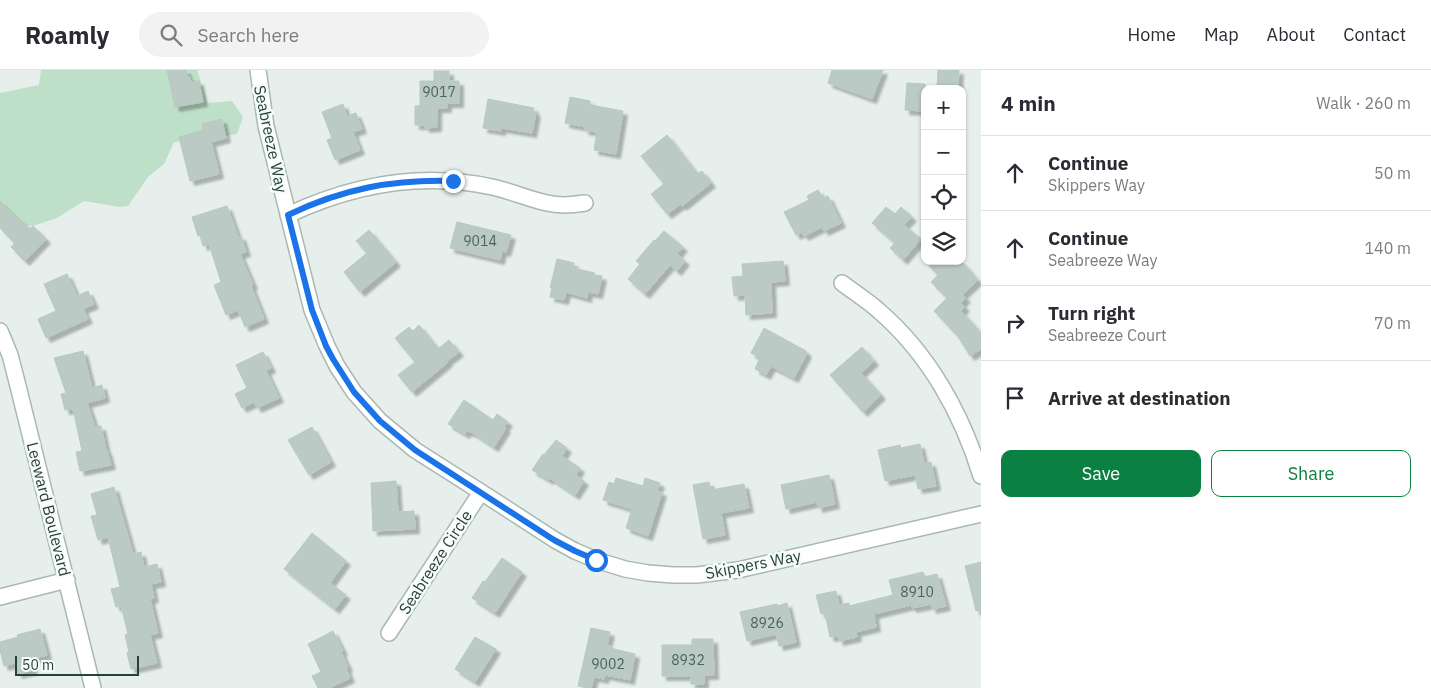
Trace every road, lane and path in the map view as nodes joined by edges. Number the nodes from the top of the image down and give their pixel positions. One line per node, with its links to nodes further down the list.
1 (258, 70): 3 (street, Seabreeze Way)
2 (585, 203): 3 (street)
3 (288, 215): 7 (street, Seabreeze Way)
4 (842, 284): 6 (street)
5 (0, 331): 9 (street, Leeward Boulevard)
6 (981, 476)
7 (480, 492): 8 (street, Skippers Way); 11 (street, Seabreeze Circle)
8 (981, 514)
9 (66, 580): 10 (street); 12 (street, Leeward Boulevard)
10 (0, 597)
11 (389, 633)
12 (93, 688)

